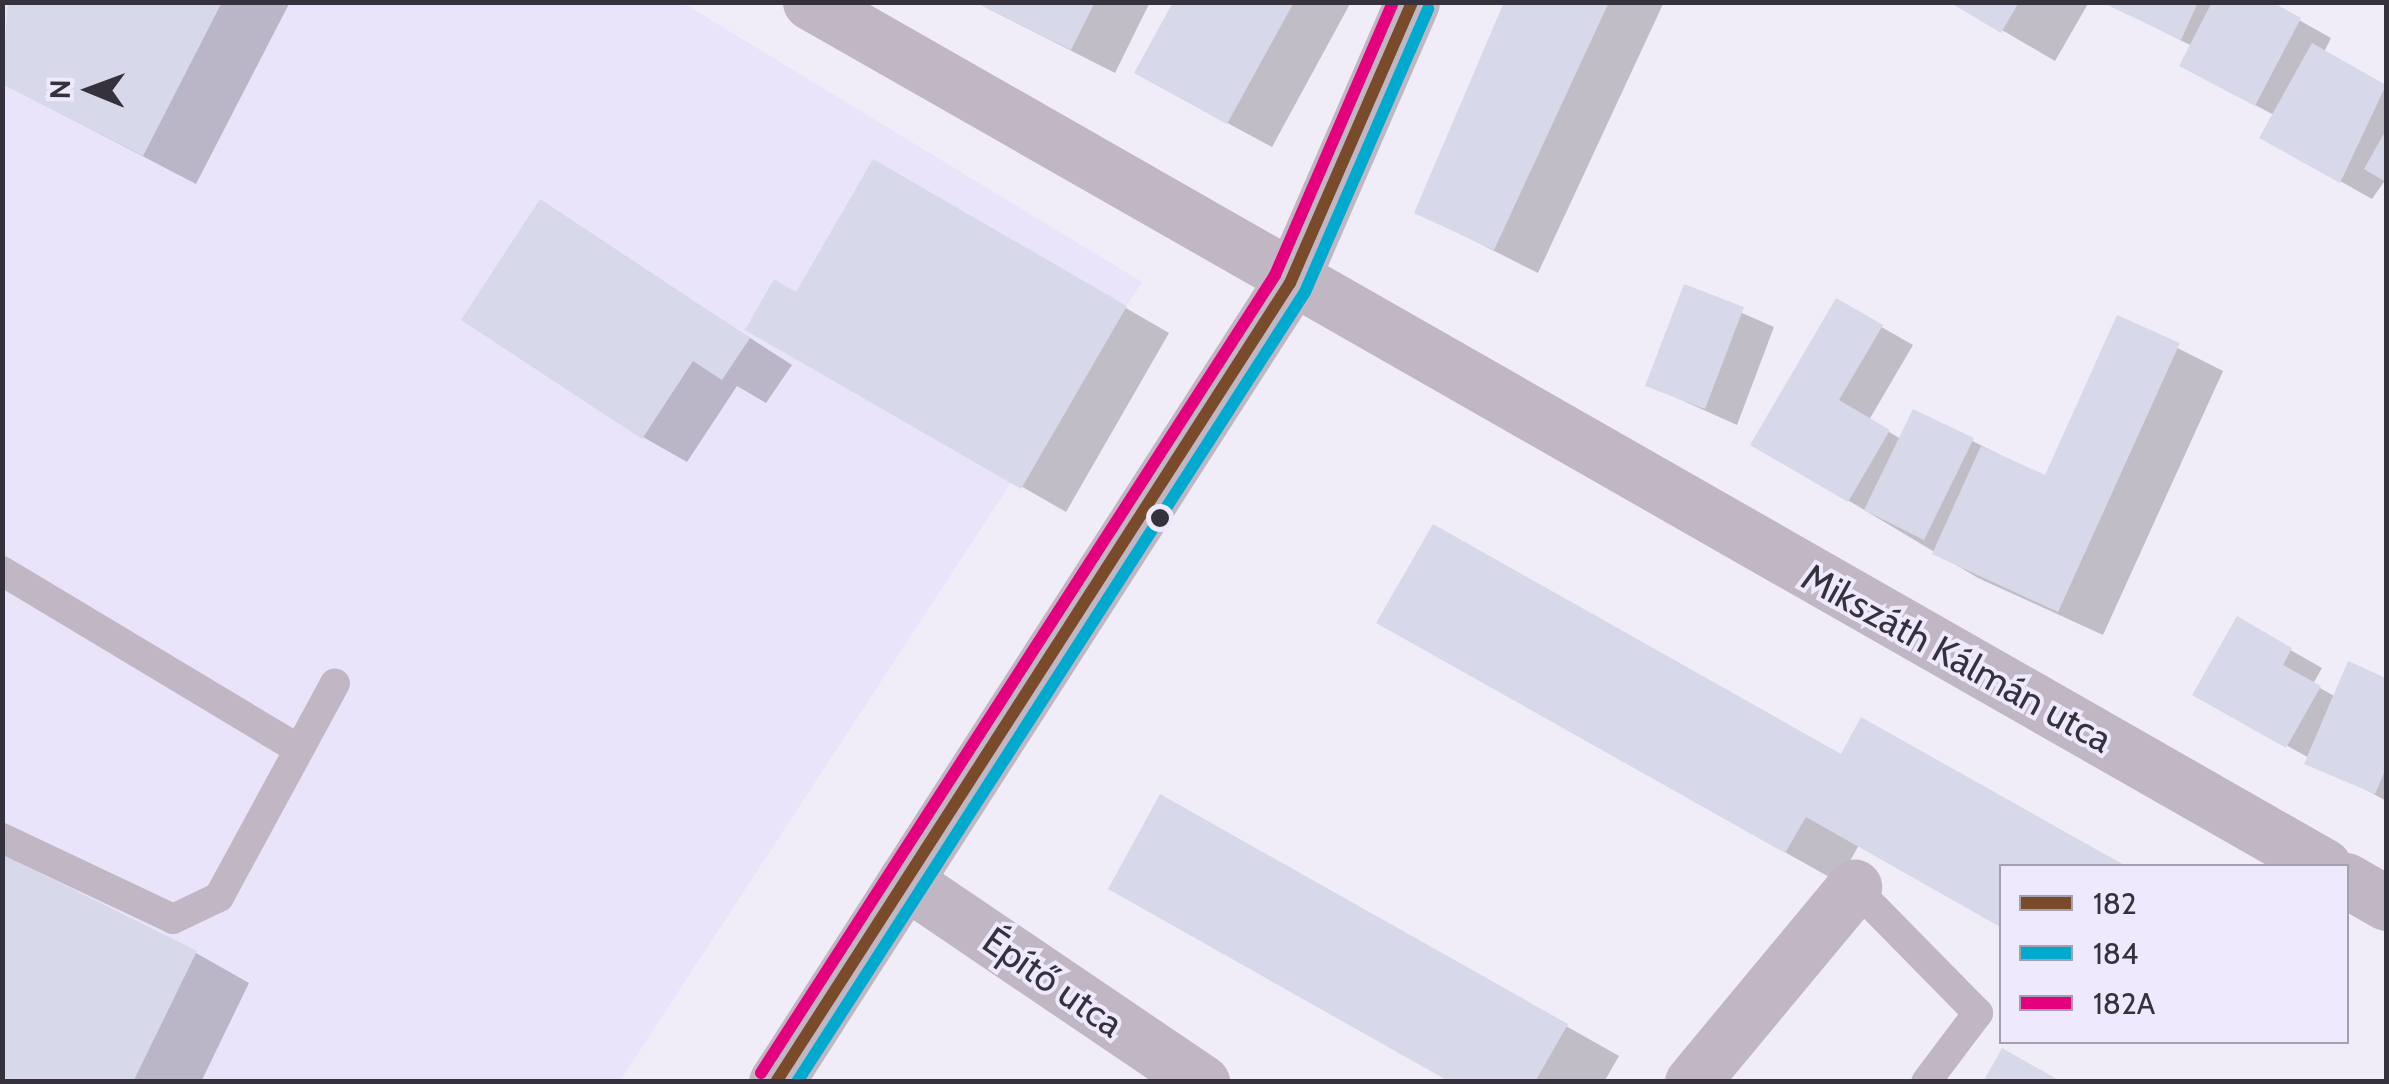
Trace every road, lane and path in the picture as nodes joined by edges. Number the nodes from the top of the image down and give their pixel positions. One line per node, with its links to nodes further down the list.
1 (810, 2): 3 (street, Mikszáth Kálmán utca)
2 (1412, 2): 3 (street)
3 (1290, 283): 8 (street, Mikszáth Kálmán utca); 9 (street)
4 (2, 571): 6 (lane)
5 (335, 683): 6 (lane)
6 (296, 748): 7 (lane)
7 (2, 838)
8 (2320, 864)
9 (905, 881): 13 (street); 14 (street, Építő utca)
10 (2349, 882): 12 (street)
11 (1854, 886): 15 (street); 16 (lane)
12 (2386, 903)
13 (776, 1082)
14 (1202, 1082)
15 (1692, 1082)
16 (1926, 1082)

